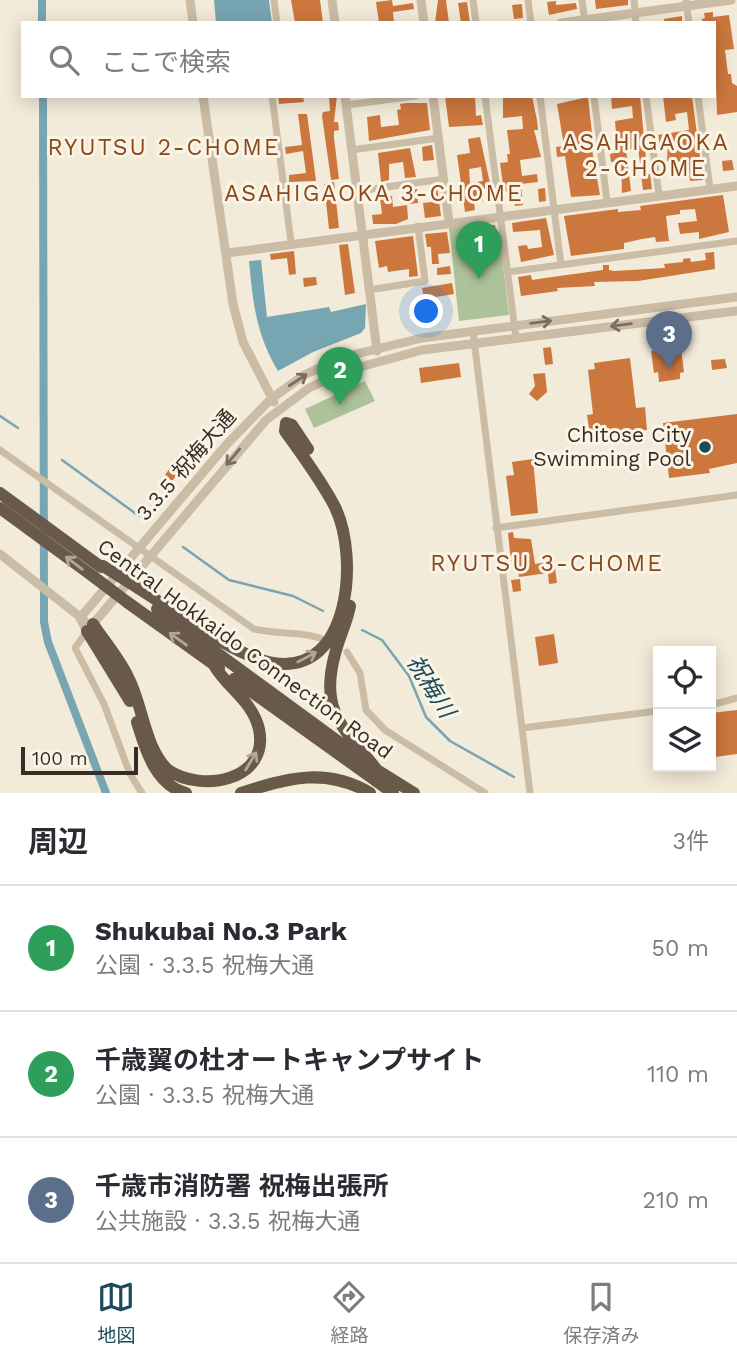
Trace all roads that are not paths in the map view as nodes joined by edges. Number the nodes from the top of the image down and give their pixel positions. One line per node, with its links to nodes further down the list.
1 (190, 0): 12 (street)
2 (274, 0): 13 (street)
3 (334, 0): 14 (street)
4 (421, 0): 15 (street)
5 (473, 0): 16 (street)
6 (528, 0): 17 (street)
7 (582, 0): 18 (street)
8 (634, 0): 11 (street)
9 (731, 0): 10 (street)
10 (686, 3): 11 (street); 19 (street)
11 (636, 18): 18 (street)
12 (193, 21)
13 (277, 21)
14 (335, 21)
15 (424, 21)
16 (476, 21)
17 (531, 21)
18 (585, 21)
19 (689, 21)
20 (203, 98): 45 (street)
21 (272, 98): 44 (street)
22 (388, 98): 29 (street)
23 (433, 98): 30 (street)
24 (485, 98): 39 (street)
25 (540, 98): 38 (street)
26 (594, 98): 37 (street)
27 (646, 98): 36 (street)
28 (698, 98): 34 (street)
29 (345, 101): 31 (street)
30 (439, 138): 31 (street); 32 (street)
31 (351, 150): 35 (street)
32 (444, 179): 35 (street); 40 (street)
33 (737, 186): 34 (street)
34 (710, 189): 36 (street)
35 (357, 191): 42 (street)
36 (659, 195): 37 (street)
37 (607, 202): 38 (street)
38 (554, 209): 39 (street); 46 (street)
39 (500, 215): 40 (street); 47 (street)
40 (449, 222): 41 (street)
41 (418, 226): 42 (street); 48 (street)
42 (362, 232): 44 (street); 48 (street)
43 (737, 241): 46 (street)
44 (291, 242): 45 (street)
45 (227, 253): 57 (street)
46 (561, 265): 47 (street)
47 (508, 272): 51 (street)
48 (369, 289): 55 (street)
49 (737, 297): 51 (street, 3.3.5 祝梅大通, one-way to 49)
50 (737, 311): 53 (street, 3.3.5 祝梅大通, one-way to 53)
51 (515, 325): 52 (street, 3.3.5 祝梅大通); 53 (street)
52 (473, 332): 54 (street); 55 (street, 3.3.5 祝梅大通)
53 (516, 338): 54 (street, 3.3.5 祝梅大通)
54 (475, 344): 56 (street, 3.3.5 祝梅大通); 64 (street)
55 (377, 348): 56 (street); 57 (street, 3.3.5 祝梅大通, one-way to 55)
56 (379, 359): 58 (street, 3.3.5 祝梅大通)
57 (271, 399): 58 (street); 65 (street, 3.3.5 祝梅大通)
58 (279, 410): 59 (street); 67 (street, 3.3.5 祝梅大通, one-way to 67)
59 (286, 423): 69 (highway, one-way to 59); 78 (highway)
60 (0, 450): 65 (street)
61 (0, 493): 68 (highway, Central Hokkaido Connection Road)
62 (737, 495): 64 (street)
63 (0, 508): 68 (highway, Central Hokkaido Connection Road, one-way to 63)
64 (496, 528): 77 (street)
65 (138, 547): 67 (street); 70 (street, 3.3.5 祝梅大通)
66 (0, 554): 70 (street)
67 (150, 557): 70 (street, 3.3.5 祝梅大通); 71 (street)
68 (99, 570): 69 (highway, Central Hokkaido Connection Road, bridge)
69 (133, 594): 73 (highway, Central Hokkaido Connection Road, one-way to 69); 78 (highway, Central Hokkaido Connection Road)
70 (87, 624): 73 (highway, one-way to 73); 79 (street); 80 (highway)
71 (320, 638)
72 (347, 652): 85 (street)
73 (214, 664): 83 (highway, Central Hokkaido Connection Road)
74 (737, 698): 75 (street)
75 (716, 704)
76 (653, 712): 77 (street)
77 (522, 728): 86 (street)
78 (377, 770): 84 (highway, Central Hokkaido Connection Road)
79 (142, 793)
80 (186, 793)
81 (241, 793): 82 (highway)
82 (370, 793)
83 (393, 793)
84 (414, 793)
85 (485, 793)
86 (530, 793)

